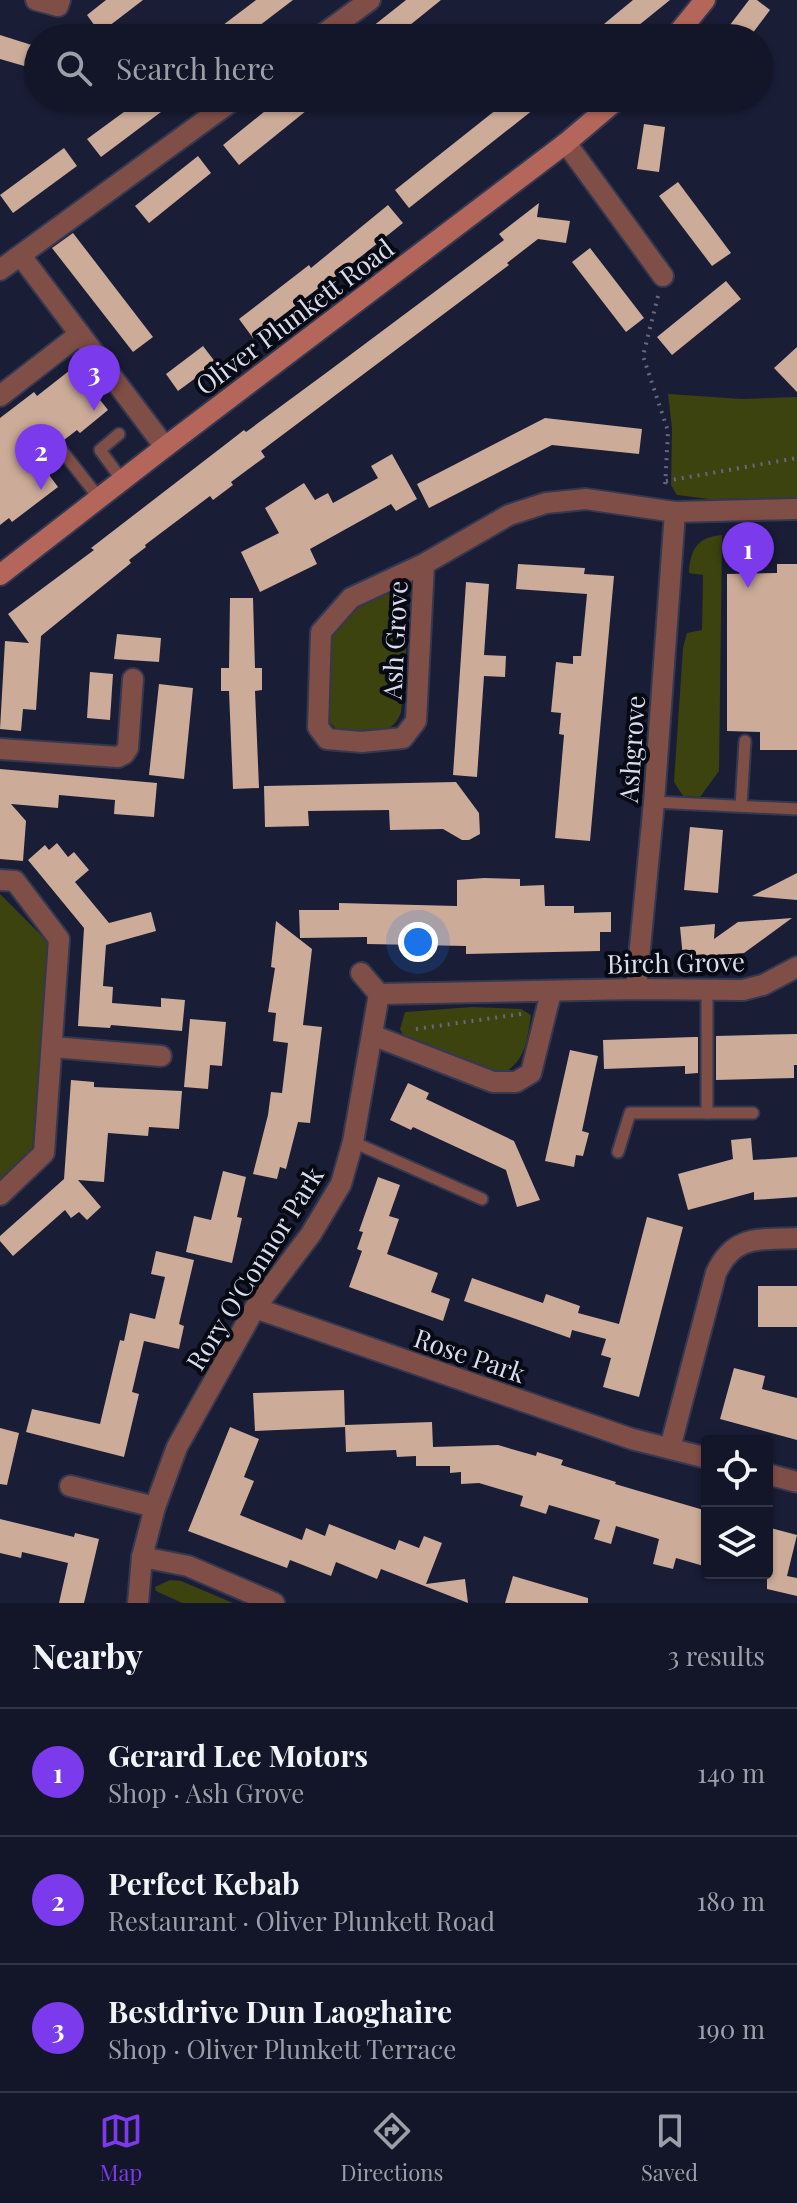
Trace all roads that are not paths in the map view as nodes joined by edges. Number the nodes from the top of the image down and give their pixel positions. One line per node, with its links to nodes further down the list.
1 (36, 0): 2 (street)
2 (60, 0)
3 (370, 0): 5 (street)
4 (705, 0): 6 (street)
5 (337, 24)
6 (685, 24)
7 (217, 112): 10 (street)
8 (603, 112): 9 (street, Oliver Plunkett Road)
9 (566, 143): 12 (street); 16 (street, Oliver Plunkett Road)
10 (21, 256): 11 (street); 13 (street)
11 (0, 270)
12 (663, 276)
13 (80, 334): 14 (street); 16 (street)
14 (0, 396)
15 (119, 434): 18 (lane)
16 (165, 447): 18 (street, Oliver Plunkett Road)
17 (63, 452): 19 (lane)
18 (122, 480): 19 (street, Oliver Plunkett Road)
19 (99, 498): 23 (street, Oliver Plunkett Road)
20 (797, 509): 21 (street, Ash Grove)
21 (668, 512): 22 (street, Ash Grove); 27 (street, Ashgrove)
22 (424, 564): 22 (street, Ash Grove)
23 (0, 575)
24 (133, 679): 26 (street)
25 (745, 741): 28 (lane)
26 (0, 749)
27 (654, 802): 28 (lane); 33 (street, Ashgrove)
28 (741, 806): 29 (lane)
29 (797, 809)
30 (0, 880): 38 (street)
31 (797, 967): 34 (street, Birch Grove)
32 (361, 973): 35 (street)
33 (636, 989): 34 (street, Birch Grove); 36 (street, Birch Grove)
34 (707, 989): 40 (lane)
35 (379, 994): 36 (street, Birch Grove); 37 (street)
36 (549, 1000): 37 (street)
37 (372, 1035): 42 (street)
38 (52, 1047): 39 (street); 44 (street)
39 (161, 1056)
40 (707, 1113): 41 (lane); 43 (lane)
41 (753, 1113)
42 (353, 1142): 45 (lane); 47 (street, Rory O'Connor Park)
43 (618, 1152)
44 (0, 1195)
45 (482, 1199)
46 (797, 1238): 48 (street)
47 (255, 1308): 48 (street, Rose Park); 53 (street, Rory O'Connor Park)
48 (670, 1448): 49 (street, Rose Park)
49 (701, 1456)
50 (773, 1476): 51 (street)
51 (797, 1482)
52 (70, 1486): 53 (street)
53 (155, 1507): 54 (street, Rory O'Connor Park)
54 (142, 1557): 55 (street, Rory O'Connor Park); 56 (street)
55 (138, 1603)
56 (274, 1603)

